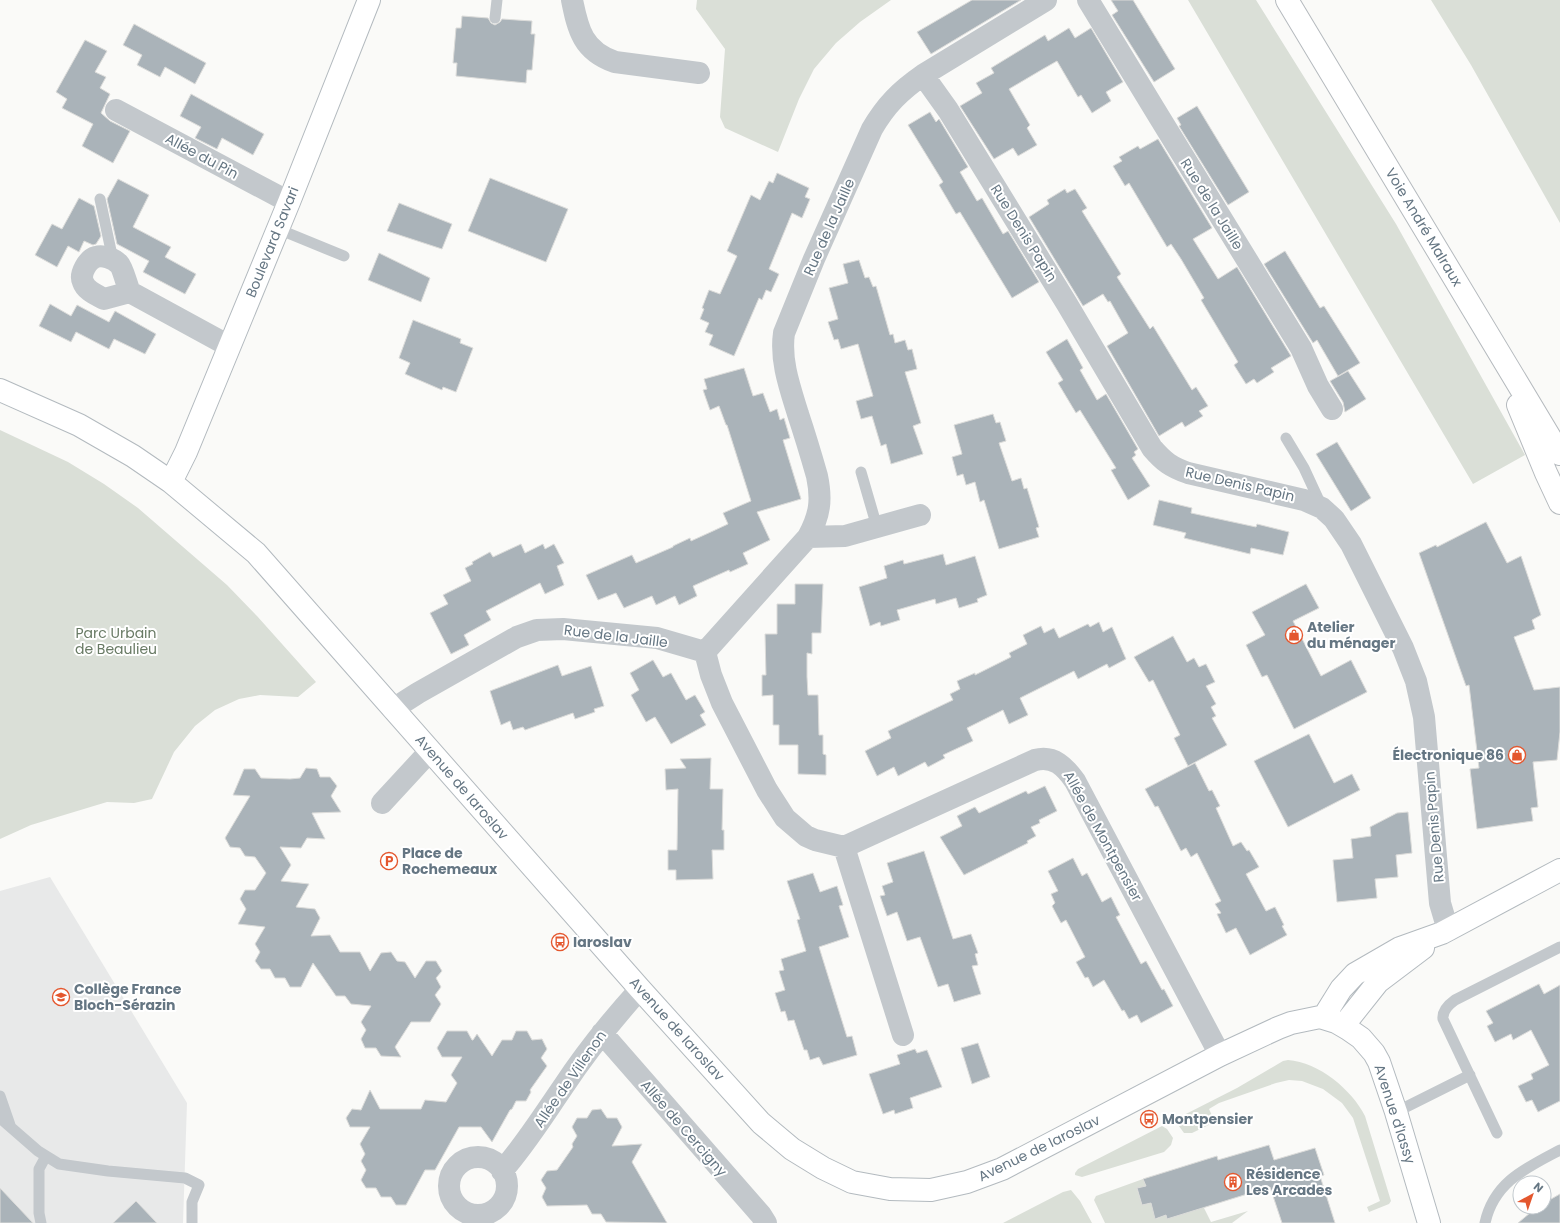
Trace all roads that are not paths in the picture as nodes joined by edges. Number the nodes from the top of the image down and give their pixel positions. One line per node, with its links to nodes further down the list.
1 (369, 0): 12 (street, Boulevard Savari)
2 (497, 0): 7 (lane)
3 (572, 0): 8 (street)
4 (1046, 0): 9 (street, Rue de la Jaille)
5 (1088, 0): 20 (street, Rue de la Jaille)
6 (1287, 0): 17 (street, Voie André Malraux)
7 (495, 18)
8 (699, 74)
9 (923, 75): 26 (street, Rue Denis Papin); 29 (street, Rue de la Jaille)
10 (116, 110): 12 (street, Allée du Pin)
11 (100, 199): 15 (lane)
12 (289, 202): 13 (street, Boulevard Savari)
13 (278, 229): 14 (lane); 18 (street, Boulevard Savari)
14 (344, 256)
15 (113, 260): 16 (street); 16 (street)
16 (130, 292): 18 (street)
17 (1488, 334): 22 (street, Voie André Malraux); 25 (street)
18 (229, 346): 24 (street, Boulevard Savari)
19 (0, 390): 24 (street, Avenue de Iaroslav)
20 (1332, 410)
21 (1286, 438): 26 (lane)
22 (1560, 454)
23 (861, 472): 28 (lane)
24 (171, 482): 31 (street, Avenue de Iaroslav)
25 (1560, 503)
26 (1322, 508): 36 (street, Rue Denis Papin)
27 (920, 515): 28 (street)
28 (877, 527): 29 (street)
29 (808, 537): 30 (street, Rue de la Jaille)
30 (705, 652): 31 (street, Rue de la Jaille); 34 (street)
31 (393, 709): 32 (street, Avenue de Iaroslav)
32 (430, 751): 33 (street); 38 (street, Avenue de Iaroslav)
33 (382, 804)
34 (844, 847): 41 (street); 42 (street, Allée de Montpensier)
35 (1560, 870): 36 (street)
36 (1445, 931): 39 (street)
37 (1560, 947): 43 (lane)
38 (640, 989): 40 (street, Allée de Villenon); 42 (street, Avenue de Iaroslav)
39 (1334, 1022): 42 (street, Avenue de Iaroslav); 45 (street, Avenue d'Iassy)
40 (602, 1033): 51 (street, Allée de Villenon); 54 (street, Allée de Cercigny)
41 (903, 1035)
42 (1220, 1055)
43 (1470, 1075): 45 (lane); 48 (lane)
44 (0, 1096): 47 (lane)
45 (1396, 1112): 55 (street, Avenue d'Iassy)
46 (0, 1118): 47 (lane)
47 (10, 1126): 50 (lane)
48 (1498, 1133)
49 (1560, 1150): 56 (lane)
50 (46, 1156): 52 (lane); 53 (lane)
51 (502, 1171)
52 (41, 1223)
53 (192, 1223)
54 (766, 1223)
55 (1429, 1223)
56 (1485, 1223)

